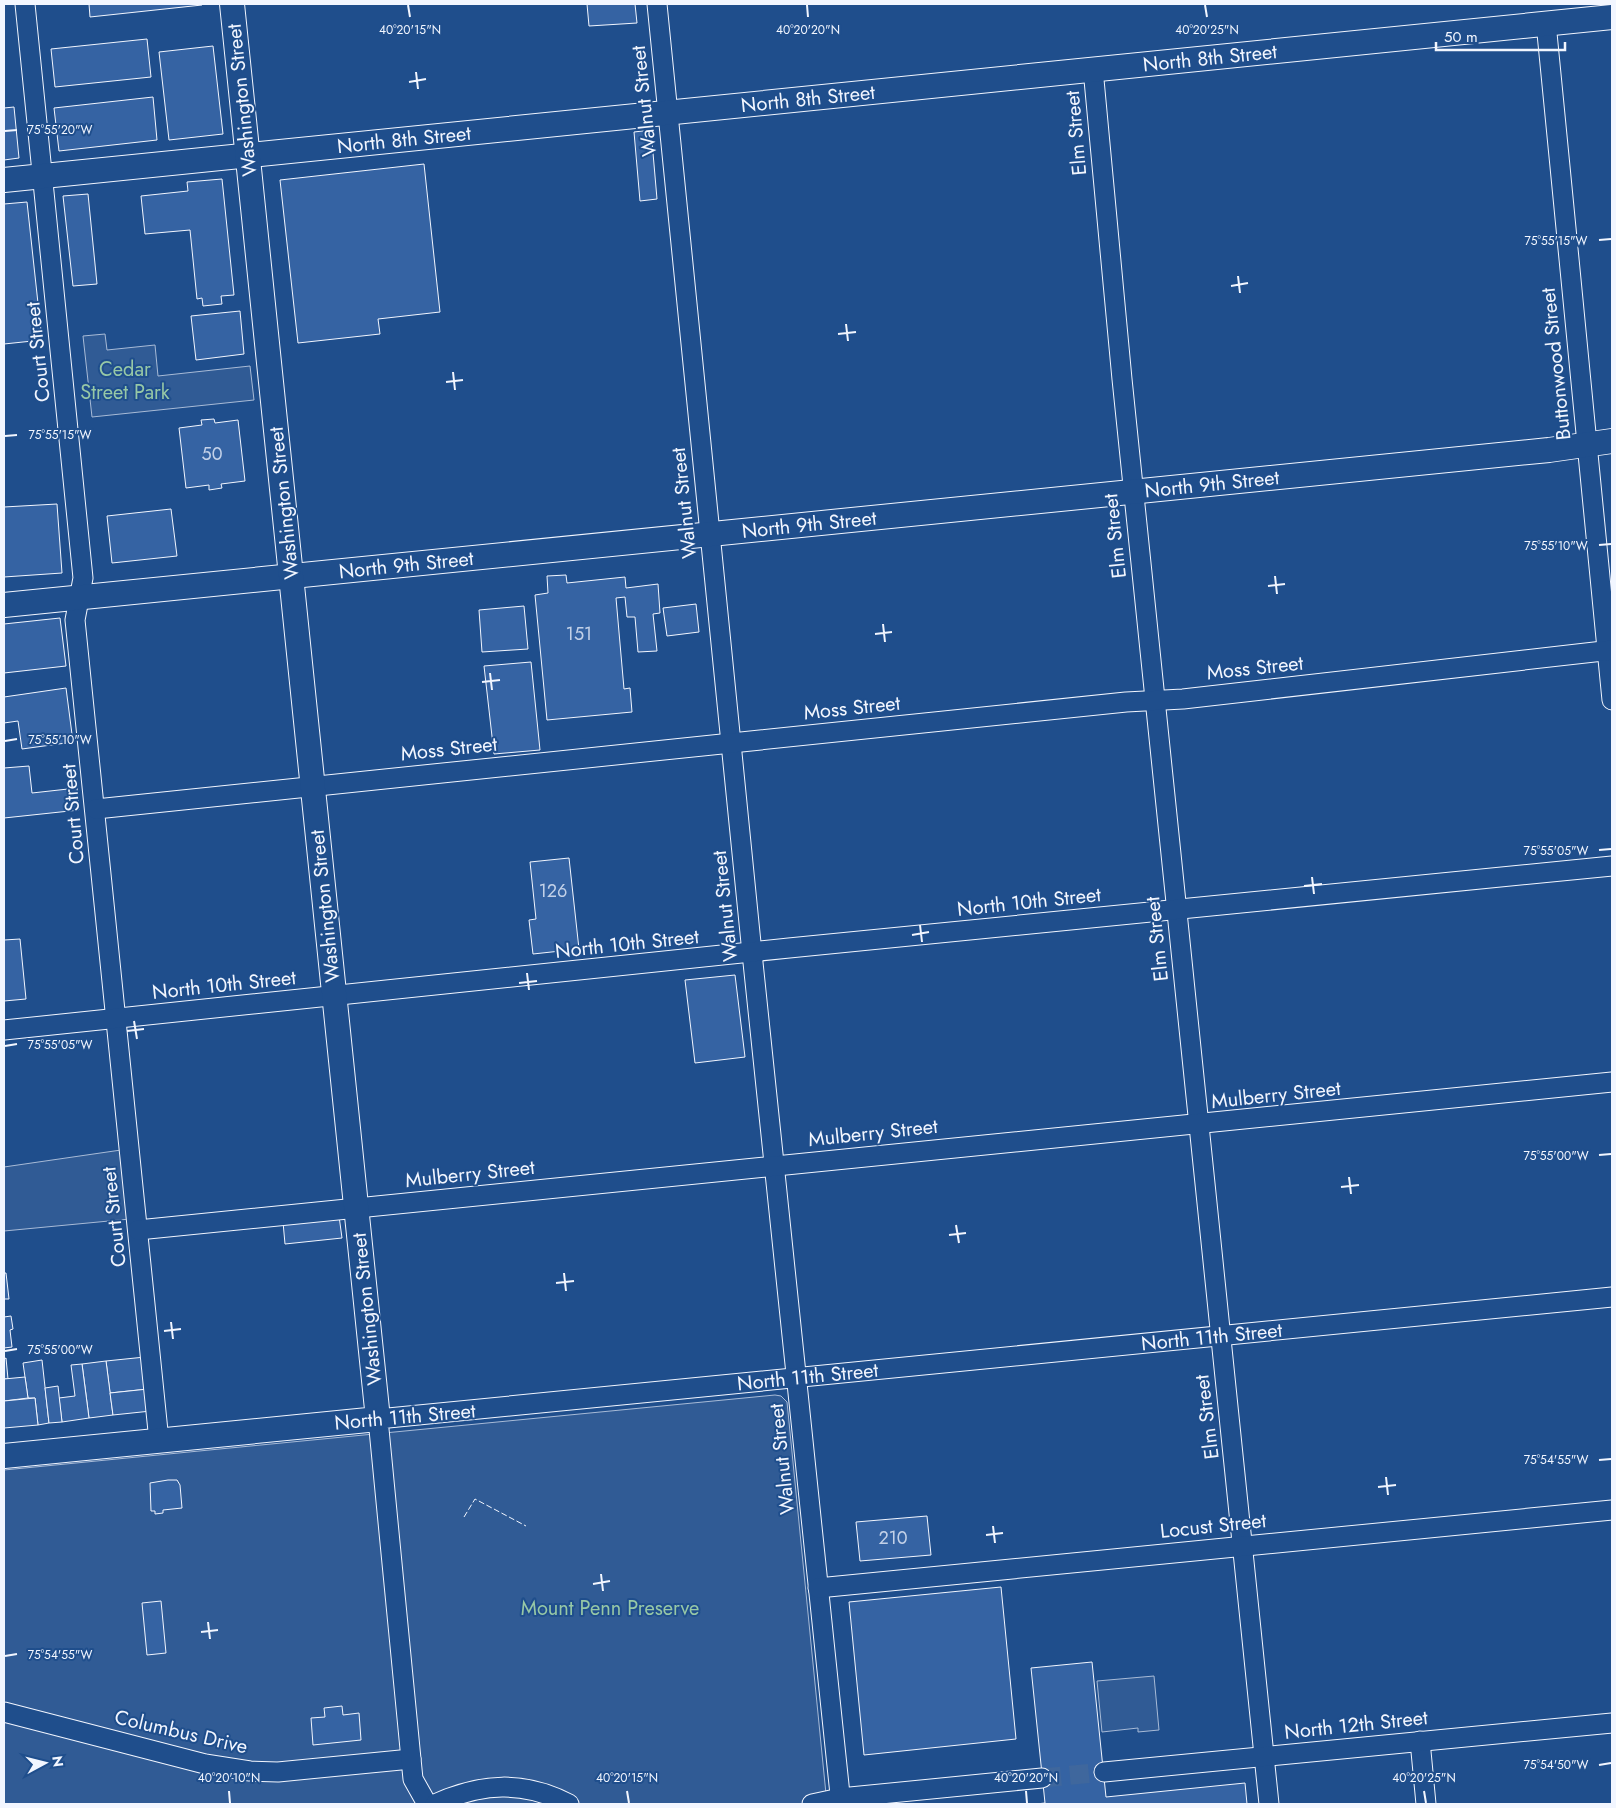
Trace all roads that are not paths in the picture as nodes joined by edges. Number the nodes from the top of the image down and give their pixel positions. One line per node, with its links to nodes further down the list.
1 (25, 4): 9 (street, Court Street)
2 (232, 4): 8 (main road, Washington Street)
3 (657, 4): 7 (street, Walnut Street)
4 (1612, 16): 5 (main road, North 8th Street)
5 (1546, 23): 6 (main road, North 8th Street); 12 (street, Buttonwood Street)
6 (1093, 69): 7 (main road, North 8th Street); 13 (street, Elm Street)
7 (668, 113): 8 (main road, North 8th Street); 14 (street, Walnut Street)
8 (248, 155): 9 (main road, North 8th Street); 15 (main road, Washington Street)
9 (42, 176): 10 (main road, North 8th Street); 16 (street, Court Street)
10 (4, 180)
11 (1612, 441): 12 (main road, North 9th Street)
12 (1586, 445): 13 (main road, North 9th Street); 18 (street, Buttonwood Street)
13 (1133, 491): 14 (main road, North 9th Street); 19 (street, Elm Street)
14 (709, 534): 15 (main road, North 9th Street); 21 (street, Walnut Street)
15 (292, 576): 16 (main road, North 9th Street); 22 (main road, Washington Street)
16 (80, 598): 17 (main road, North 9th Street); 23 (street, Court Street)
17 (4, 605)
18 (1610, 651): 19 (street, Moss Street); 20 (street, Buttonwood Street)
19 (1155, 700): 21 (street, Moss Street); 25 (street, Elm Street)
20 (1612, 700)
21 (731, 742): 22 (street, Moss Street); 26 (street, Walnut Street)
22 (313, 786): 23 (street, Moss Street); 27 (main road, Washington Street)
23 (96, 809): 28 (street, Court Street)
24 (1612, 866): 25 (street, North 10th Street)
25 (1176, 909): 26 (street, North 10th Street); 31 (street, Elm Street)
26 (752, 953): 27 (street, North 10th Street); 32 (street, Walnut Street)
27 (334, 996): 28 (street, North 10th Street); 33 (main road, Washington Street)
28 (116, 1018): 29 (street, North 10th Street); 34 (street, Court Street)
29 (4, 1030)
30 (1612, 1082): 31 (street, Mulberry Street)
31 (1199, 1125): 32 (street, Mulberry Street); 36 (street, Elm Street)
32 (774, 1166): 33 (street, Mulberry Street); 37 (street, Walnut Street)
33 (355, 1209): 34 (street, Mulberry Street); 38 (main road, Washington Street)
34 (138, 1230): 39 (street, Court Street)
35 (1612, 1297): 36 (street, North 11th Street)
36 (1221, 1336): 37 (street, North 11th Street); 42 (street, Elm Street)
37 (796, 1378): 38 (street, North 11th Street); 43 (street, Walnut Street)
38 (378, 1419): 39 (main road, North 11th Street); 48 (street, Washington Street)
39 (159, 1441): 40 (main road, North 11th Street)
40 (4, 1456)
41 (1612, 1510): 42 (street, Locust Street)
42 (1243, 1546): 43 (street, Locust Street); 47 (street, Elm Street)
43 (818, 1588): 51 (street, Walnut Street)
44 (4, 1712): 48 (street, Columbus Drive)
45 (1612, 1723): 46 (street, North 12th Street)
46 (1420, 1741): 47 (street, North 12th Street); 57 (street)
47 (1264, 1756): 49 (street, North 12th Street); 56 (street, Elm Street)
48 (411, 1759): 52 (street, Washington Street)
49 (1104, 1772)
50 (1042, 1778): 51 (street)
51 (841, 1801): 55 (street)
52 (427, 1804)
53 (435, 1804): 54 (street)
54 (569, 1804)
55 (812, 1804)
56 (1269, 1804)
57 (1426, 1804)

